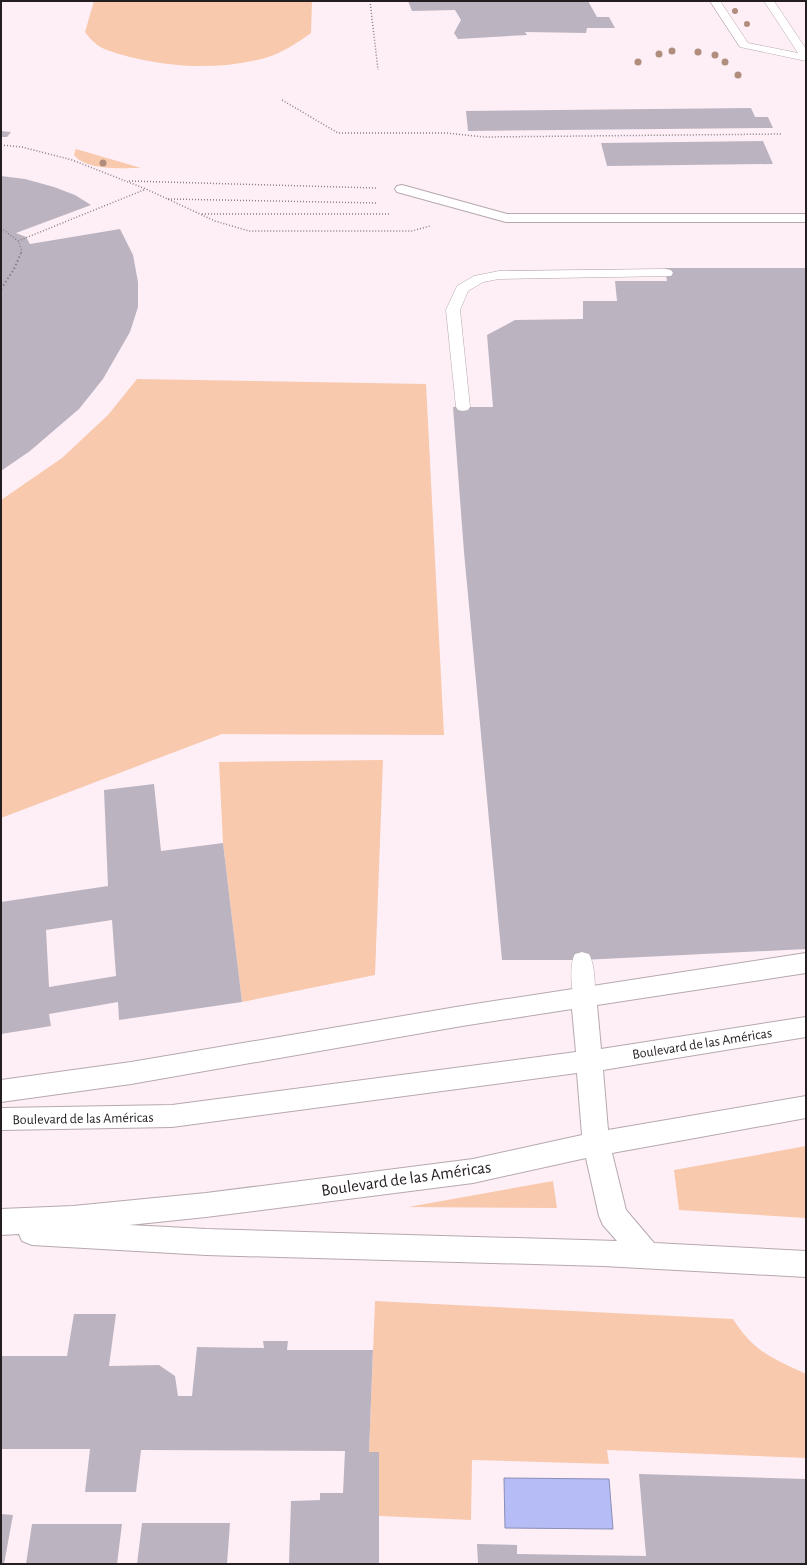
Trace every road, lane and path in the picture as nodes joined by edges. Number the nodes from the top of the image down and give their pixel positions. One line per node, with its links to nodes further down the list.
1 (370, 1): 5 (path)
2 (715, 1): 4 (lane)
3 (769, 1): 4 (lane)
4 (806, 58)
5 (378, 70)
6 (282, 100): 7 (path)
7 (782, 134)
8 (1, 145): 9 (path)
9 (127, 181): 10 (path); 11 (path)
10 (146, 189): 12 (path); 19 (path)
11 (402, 189): 16 (main road)
12 (167, 199): 13 (path); 14 (path)
13 (377, 203)
14 (200, 214): 15 (path); 17 (path)
15 (392, 214)
16 (806, 218)
17 (434, 224)
18 (1, 228): 19 (path)
19 (18, 241): 21 (path)
20 (666, 273): 22 (lane)
21 (1, 289)
22 (462, 407)
23 (582, 960): 25 (lane)
24 (806, 963): 25 (main road)
25 (584, 997): 27 (main road); 28 (main road)
26 (806, 1027): 27 (main road, Boulevard de las Américas)
27 (590, 1061): 30 (main road, Boulevard de las Américas); 31 (main road)
28 (1, 1091)
29 (806, 1107): 31 (main road, Boulevard de las Américas)
30 (1, 1120)
31 (596, 1144): 32 (main road, Boulevard de las Américas); 34 (main road)
32 (1, 1222)
33 (1, 1230): 34 (main road)
34 (647, 1256): 35 (main road)
35 (806, 1264)

